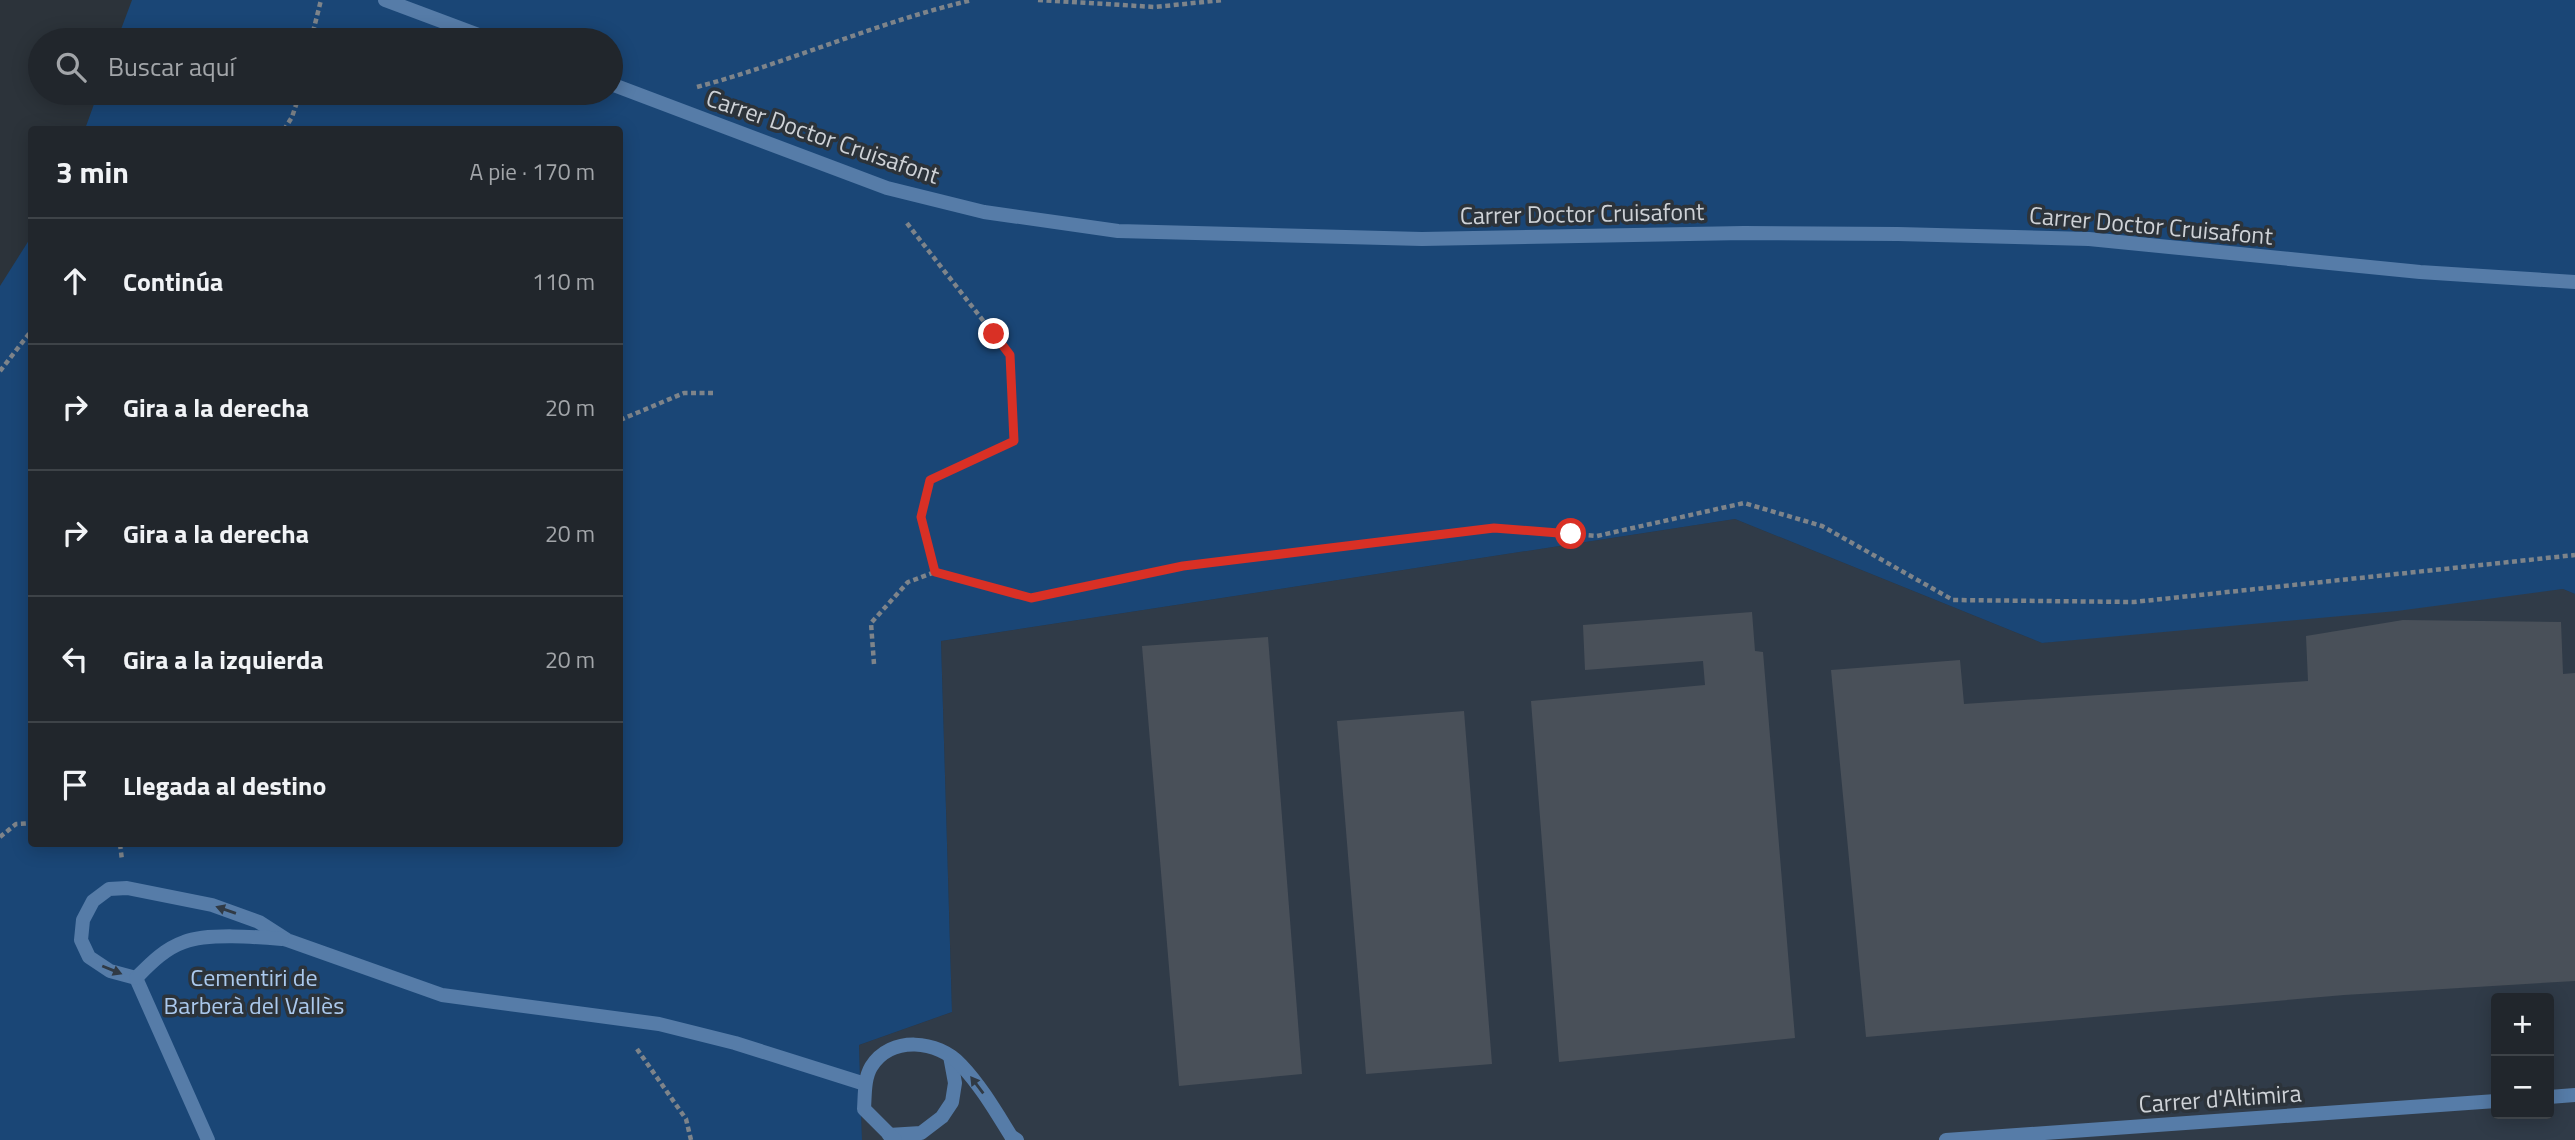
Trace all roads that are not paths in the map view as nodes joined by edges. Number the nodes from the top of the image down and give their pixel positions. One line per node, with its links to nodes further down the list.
1 (385, 0): 2 (street)
2 (460, 28)
3 (623, 89): 4 (street, Carrer Doctor Cruisafont)
4 (2575, 282)
5 (287, 940): 6 (street); 6 (street, one-way to 6); 8 (street)
6 (136, 978): 13 (street)
7 (950, 1056): 8 (street); 12 (street); 14 (street, one-way to 7)
8 (865, 1084): 12 (street)
9 (2575, 1095): 10 (street)
10 (2554, 1097)
11 (2491, 1101): 15 (street, Carrer d'Altimira)
12 (892, 1137)
13 (208, 1140)
14 (1017, 1140)
15 (1946, 1140)

